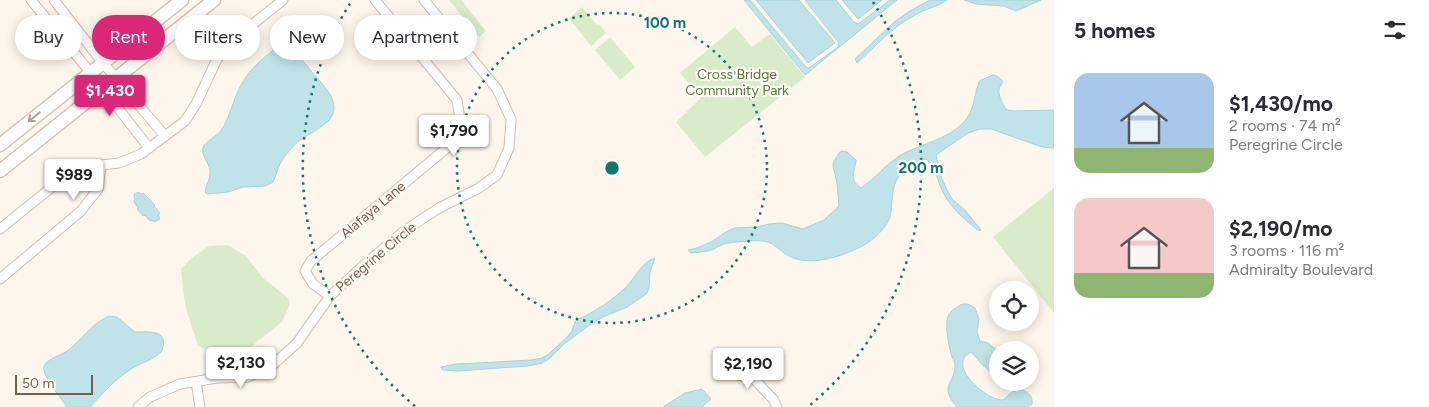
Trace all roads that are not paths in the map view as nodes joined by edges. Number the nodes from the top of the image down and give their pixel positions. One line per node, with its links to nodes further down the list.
1 (31, 0): 9 (street)
2 (54, 0): 8 (street)
3 (182, 0): 8 (main road)
4 (214, 0): 10 (main road)
5 (283, 0): 12 (street)
6 (375, 0): 19 (street, Alafaya Lane)
7 (424, 0): 19 (street, Peregrine Circle)
8 (103, 63): 9 (main road); 10 (street)
9 (90, 72): 11 (street); 13 (main road, one-way to 13)
10 (116, 78): 11 (main road); 12 (street)
11 (103, 89): 14 (street); 16 (main road)
12 (165, 136): 14 (street)
13 (0, 145)
14 (149, 148): 15 (street)
15 (102, 165): 17 (street); 18 (street)
16 (0, 172)
17 (0, 230)
18 (0, 278)
19 (330, 296): 21 (street, Peregrine Circle)
20 (721, 371): 24 (street)
21 (196, 382): 22 (street, Peregrine Circle); 23 (street)
22 (138, 407)
23 (200, 407)
24 (777, 407)

